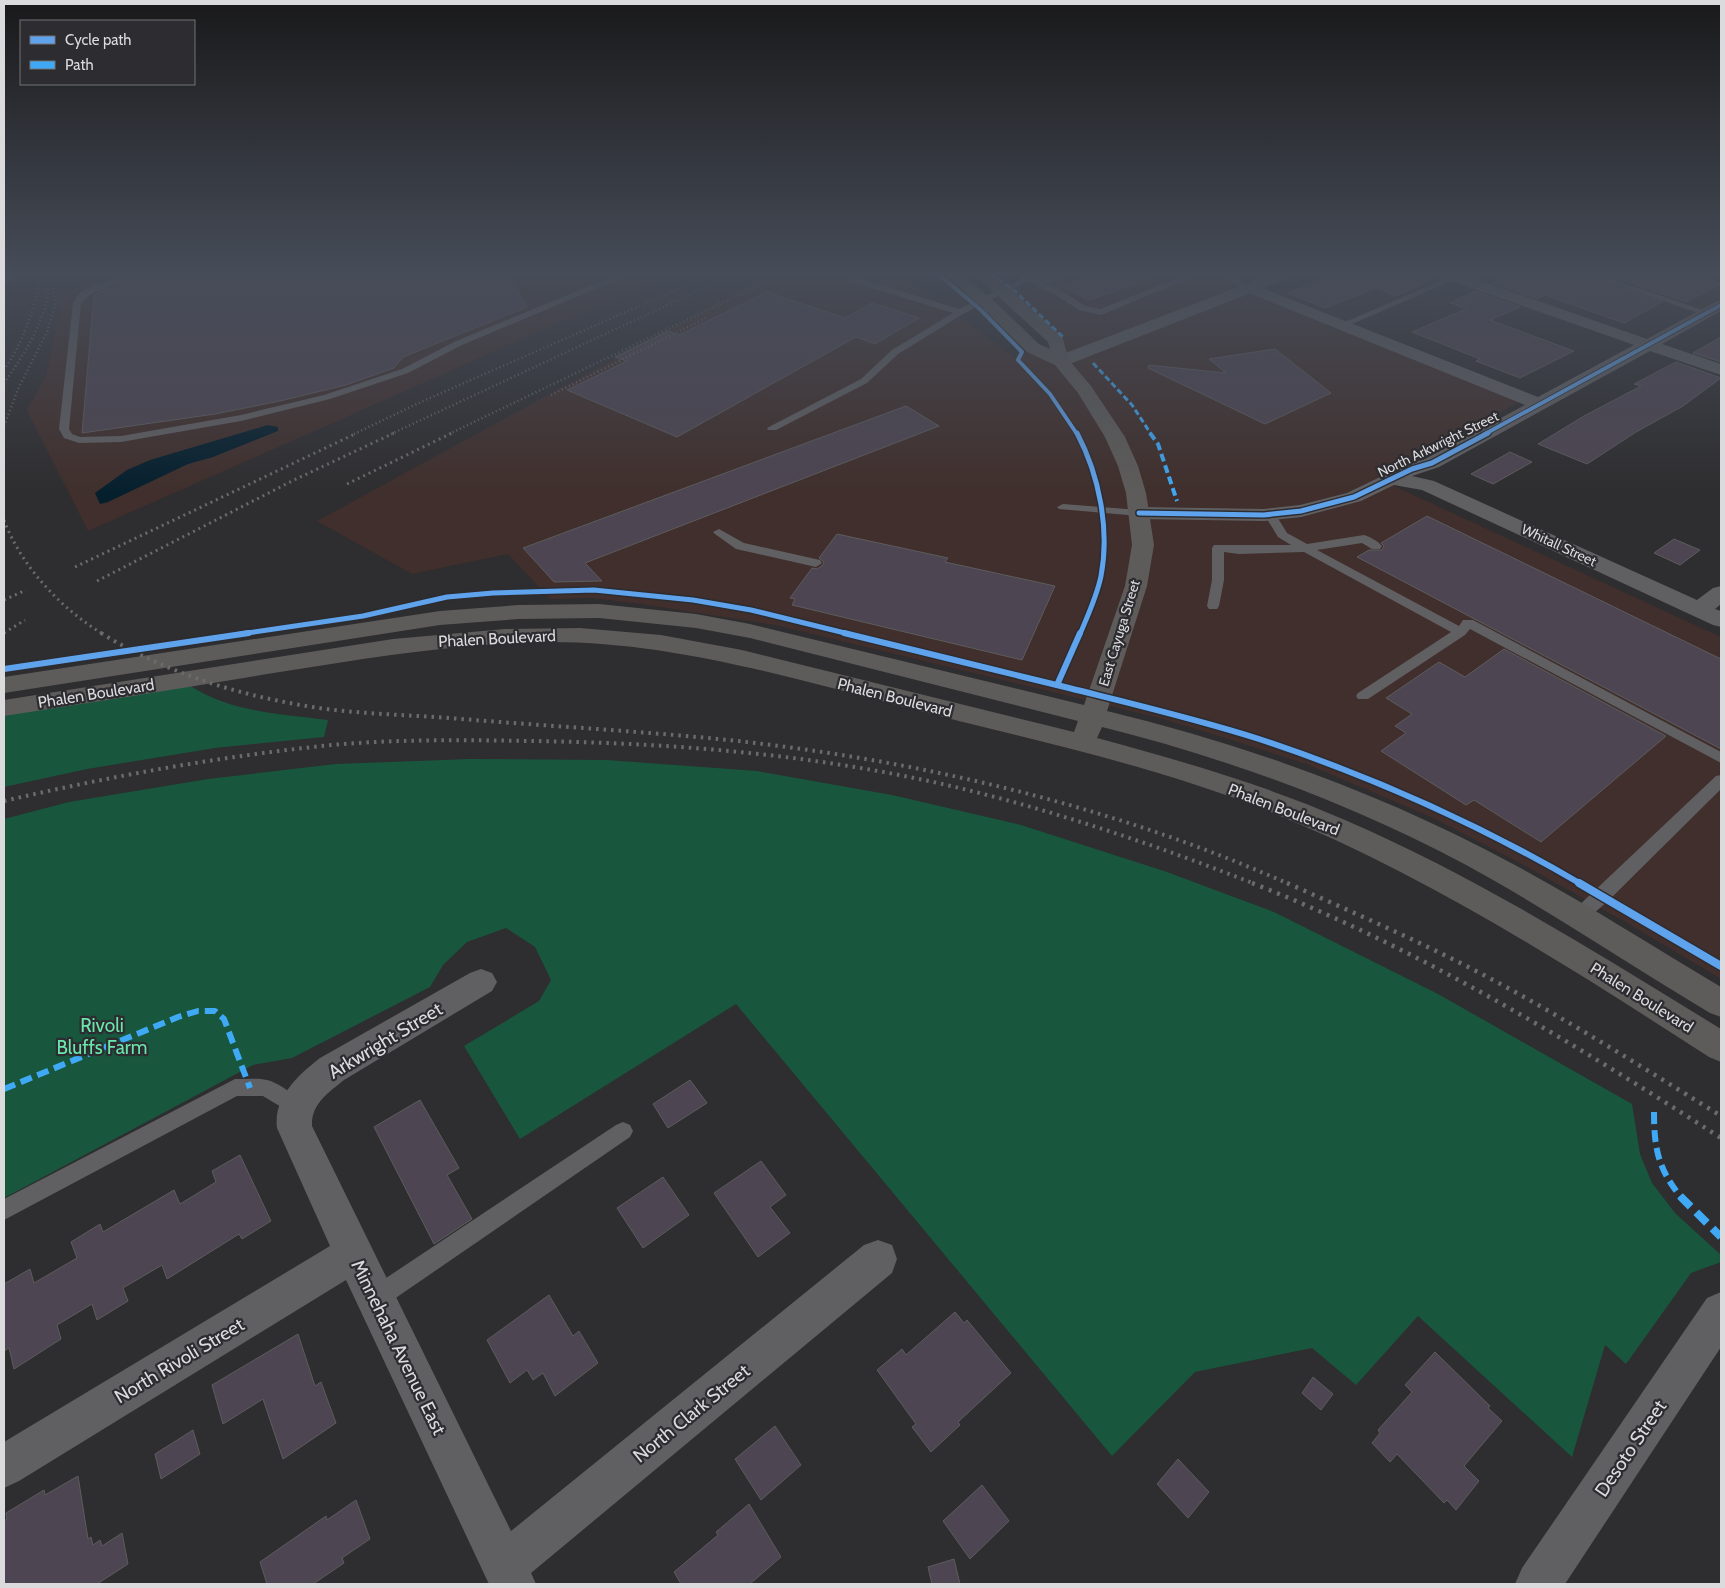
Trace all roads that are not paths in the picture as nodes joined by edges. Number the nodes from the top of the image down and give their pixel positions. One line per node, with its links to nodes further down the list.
1 (72, 347): 2 (lane)
2 (451, 347)
3 (903, 347): 13 (lane)
4 (1032, 347): 10 (main road, East Cayuga Street)
5 (1058, 347): 10 (main road, East Cayuga Street)
6 (1097, 347): 10 (street)
7 (1397, 347): 12 (street)
8 (1643, 347): 12 (street, North Arkwright Street)
9 (1657, 347): 11 (street)
10 (1061, 361): 16 (main road, East Cayuga Street)
11 (1721, 370)
12 (1541, 405): 14 (street, North Arkwright Street)
13 (772, 428)
14 (1393, 479): 17 (street, North Arkwright Street); 24 (street, Whitall Street)
15 (1063, 507): 16 (lane)
16 (1139, 513): 17 (street, North Arkwright Street); 31 (main road, East Cayuga Street)
17 (1270, 514): 20 (lane)
18 (719, 532): 21 (lane)
19 (1376, 546): 20 (lane)
20 (1304, 548): 23 (lane); 26 (lane)
21 (816, 562)
22 (1721, 593): 24 (street)
23 (1213, 606)
24 (1699, 610): 25 (street, Whitall Street)
25 (1721, 620)
26 (1468, 625): 29 (lane); 33 (lane)
27 (361, 641): 28 (main road, Phalen Boulevard); 30 (main road, Phalen Boulevard); 31 (main road, Phalen Boulevard); 32 (main road, Phalen Boulevard)
28 (4, 686)
29 (1363, 696)
30 (4, 708)
31 (1094, 716): 32 (main road, East Cayuga Street); 35 (main road, Phalen Boulevard)
32 (1083, 745): 38 (main road, Phalen Boulevard)
33 (1721, 758)
34 (1721, 780): 35 (lane)
35 (1579, 916): 37 (main road, Phalen Boulevard)
36 (482, 982): 39 (street, Arkwright Street)
37 (1721, 1003)
38 (1721, 1047)
39 (296, 1107): 41 (lane); 42 (street, Minnehaha Avenue East)
40 (623, 1131): 44 (lane)
41 (4, 1210)
42 (354, 1253): 44 (street, Minnehaha Avenue East); 46 (street, North Rivoli Street)
43 (878, 1259): 47 (street, North Clark Street)
44 (376, 1298): 47 (street, Minnehaha Avenue East)
45 (1721, 1312): 48 (street, Desoto Street)
46 (4, 1466)
47 (508, 1575)
48 (1538, 1584)

